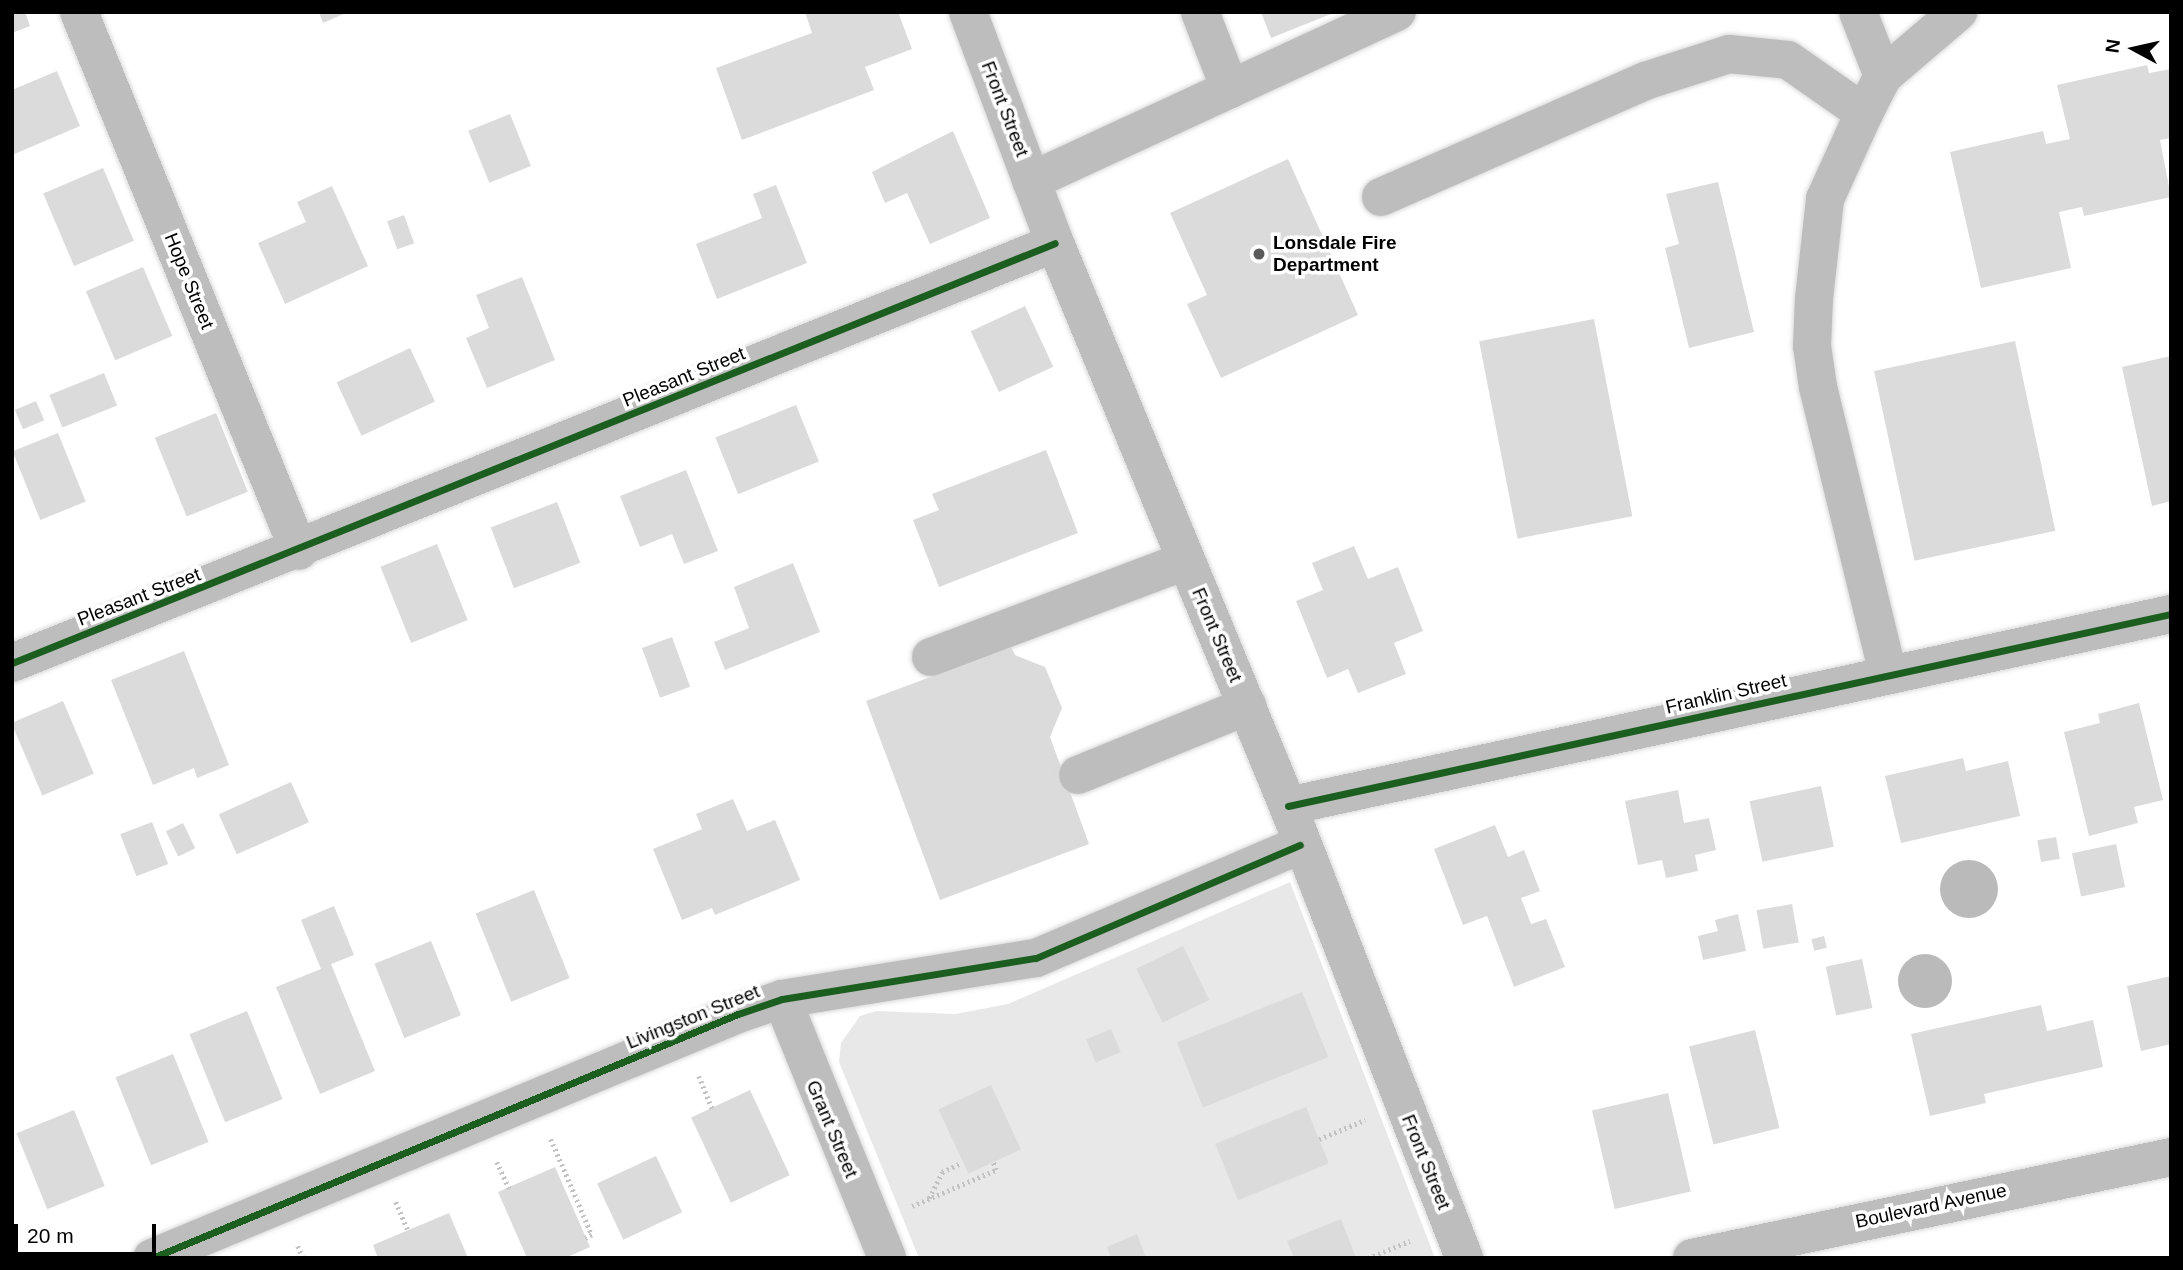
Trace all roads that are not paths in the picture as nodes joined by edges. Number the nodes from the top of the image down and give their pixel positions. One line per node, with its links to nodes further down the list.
1 (79, 12): 13 (street, Hope Street)
2 (968, 12): 10 (street, Front Street)
3 (1200, 12): 8 (street)
4 (1397, 12): 8 (street)
5 (1858, 12): 7 (street)
6 (1958, 12): 7 (street)
7 (1883, 76): 9 (street)
8 (1230, 89): 10 (street)
9 (1864, 113): 11 (street); 18 (street)
10 (1031, 181): 12 (street, Front Street)
11 (1381, 197)
12 (1055, 243): 13 (street, Pleasant Street); 14 (street, Front Street)
13 (299, 551): 17 (street, Pleasant Street)
14 (1185, 561): 16 (street); 19 (street, Front Street)
15 (2171, 614): 18 (street, Franklin Street)
16 (931, 657)
17 (12, 663)
18 (1888, 674): 21 (street, Franklin Street)
19 (1247, 706): 20 (street); 21 (street, Front Street)
20 (1078, 775)
21 (1288, 806): 22 (street, Front Street)
22 (1300, 845): 23 (street, Livingston Street); 27 (street, Front Street)
23 (782, 999): 25 (street, Livingston Street); 26 (street, Grant Street)
24 (2171, 1157): 28 (street, Boulevard Avenue)
25 (152, 1258)
26 (887, 1258)
27 (1464, 1258)
28 (1692, 1258)

